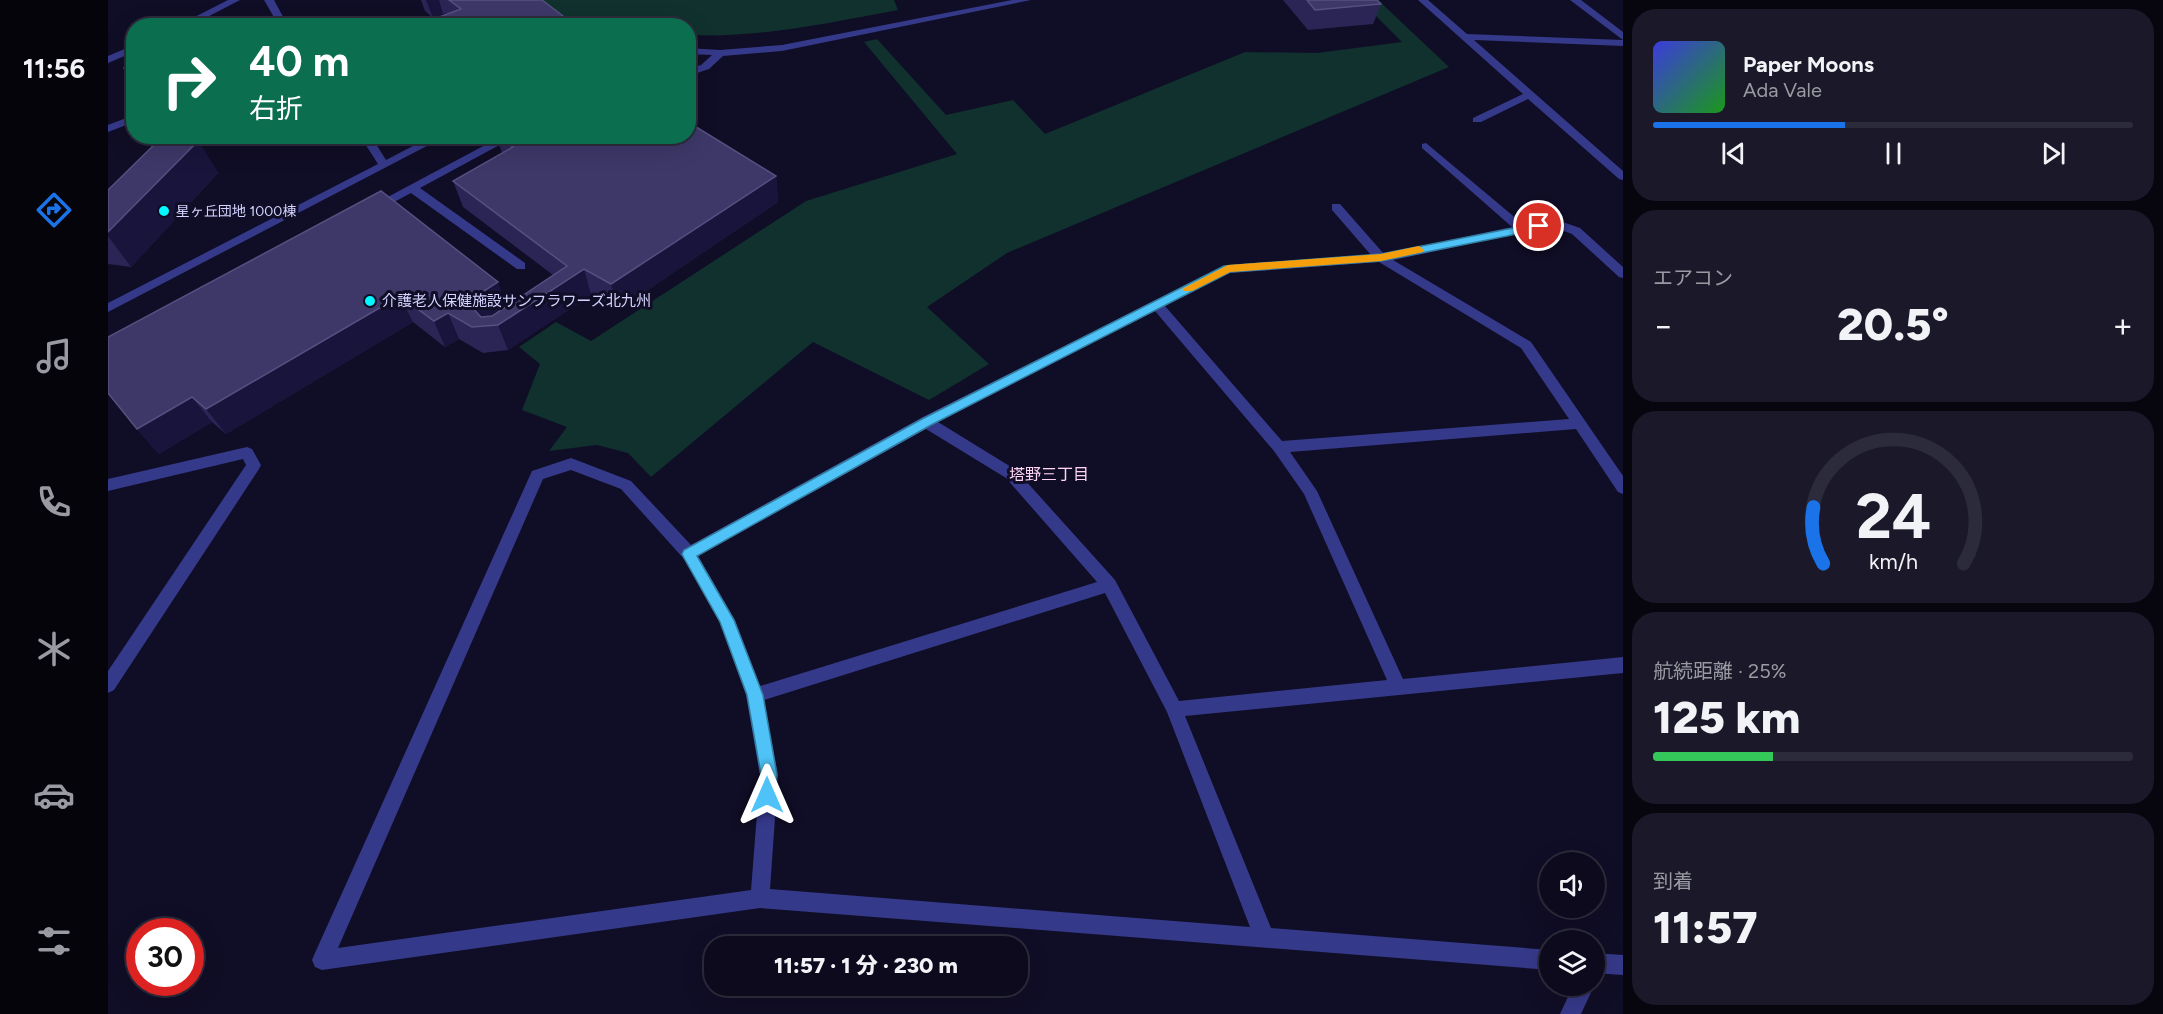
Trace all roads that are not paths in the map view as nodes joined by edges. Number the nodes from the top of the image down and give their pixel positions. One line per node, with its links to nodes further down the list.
1 (235, 0): 6 (street)
2 (269, 0): 7 (street)
3 (1026, 0): 13 (street)
4 (1423, 0): 9 (street)
5 (1575, 0): 8 (street)
6 (198, 18)
7 (279, 18)
8 (1623, 36)
9 (1466, 37): 10 (street); 16 (street)
10 (1623, 43)
11 (126, 51): 14 (street)
12 (696, 51): 13 (street)
13 (720, 52): 15 (street)
14 (110, 56)
15 (696, 70)
16 (1530, 94): 17 (street); 25 (street)
17 (1477, 120)
18 (126, 121): 19 (street)
19 (108, 129)
20 (370, 144): 24 (street)
21 (425, 144): 24 (street)
22 (496, 144): 26 (street)
23 (1426, 146): 29 (street)
24 (384, 165): 34 (street)
25 (1623, 177)
26 (412, 188): 28 (street); 31 (street)
27 (1336, 207): 30 (street)
28 (360, 215)
29 (1521, 229): 30 (street); 32 (street)
30 (1381, 258): 33 (street); 36 (street)
31 (521, 266)
32 (1623, 274)
33 (1156, 304): 35 (street); 37 (street)
34 (108, 308)
35 (926, 422): 40 (street); 41 (street)
36 (1579, 424): 37 (street); 39 (street)
37 (1279, 447): 44 (street)
38 (108, 485): 43 (street)
39 (1623, 488)
40 (689, 554): 45 (street); 47 (street)
41 (1109, 585): 45 (street); 46 (street)
42 (1623, 665): 44 (street)
43 (108, 685)
44 (1399, 688): 46 (street)
45 (755, 695): 47 (street)
46 (1174, 709): 48 (street)
47 (760, 898): 48 (street)
48 (1265, 939): 49 (street)
49 (1539, 959)
50 (1605, 964): 51 (street)
51 (1623, 965)
52 (1579, 996): 53 (street)
53 (1570, 1014)

